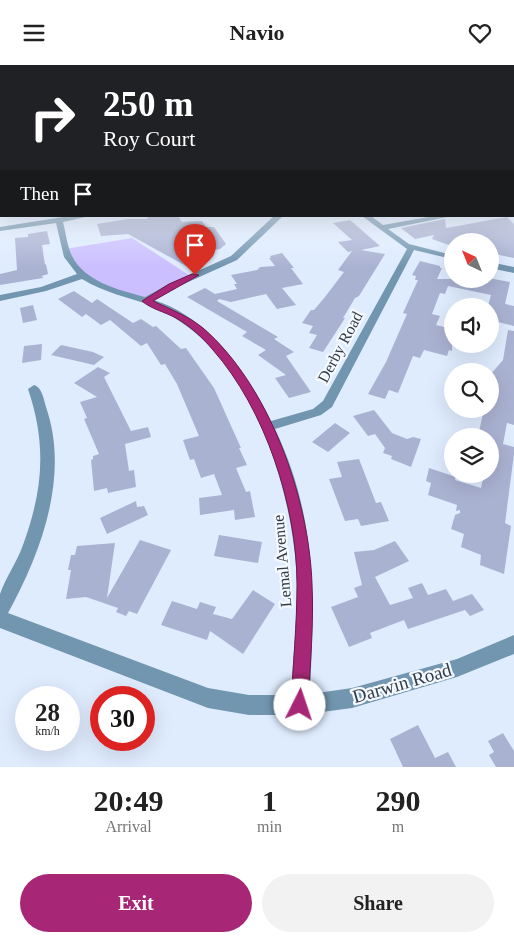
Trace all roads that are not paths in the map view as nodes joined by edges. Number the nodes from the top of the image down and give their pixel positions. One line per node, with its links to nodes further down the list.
1 (79, 217): 5 (street)
2 (278, 217): 14 (street)
3 (367, 217): 7 (street)
4 (443, 217): 7 (street)
5 (59, 220): 6 (street); 12 (street, Lemal Avenue)
6 (0, 229)
7 (382, 229): 8 (street)
8 (411, 248): 9 (street); 16 (street, Derby Road)
9 (444, 255)
10 (499, 267): 11 (street)
11 (514, 270)
12 (84, 275): 13 (street); 14 (street, Lemal Avenue)
13 (0, 298)
14 (146, 301): 16 (street, Lemal Avenue)
15 (34, 389): 17 (street)
16 (268, 426): 20 (street, Lemal Avenue)
17 (0, 611)
18 (0, 619): 20 (street, Darwin Road)
19 (514, 644): 20 (street, Darwin Road)
20 (300, 705)

